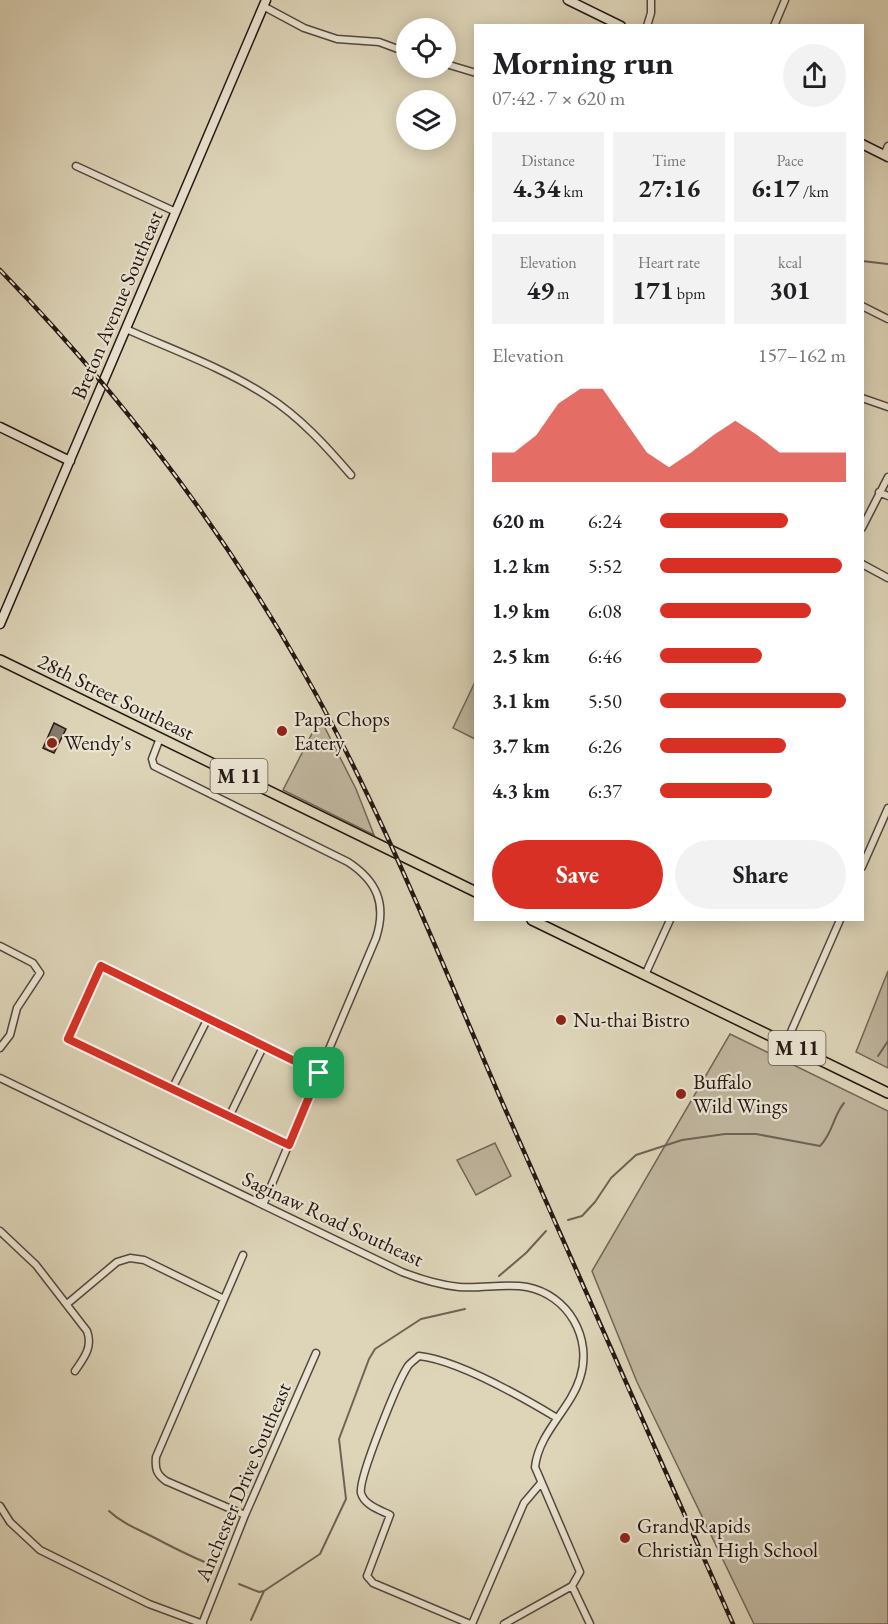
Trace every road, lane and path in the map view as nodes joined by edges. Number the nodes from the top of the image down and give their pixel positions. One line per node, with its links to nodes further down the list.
1 (568, 0): 5 (main road)
2 (651, 0): 6 (street)
3 (785, 0): 7 (street)
4 (264, 3): 8 (street); 14 (main road, Breton Avenue Southeast)
5 (617, 24)
6 (648, 24)
7 (775, 24)
8 (396, 48)
9 (456, 67): 10 (street)
10 (474, 72)
11 (864, 145): 12 (main road)
12 (887, 152)
13 (75, 166): 14 (street)
14 (176, 212): 17 (main road, Breton Avenue Southeast)
15 (864, 307): 16 (street)
16 (888, 319)
17 (126, 329): 21 (main road, Breton Avenue Southeast); 22 (street)
18 (864, 399): 19 (street)
19 (888, 407)
20 (0, 427): 21 (main road)
21 (70, 461): 29 (main road, Breton Avenue Southeast)
22 (351, 475)
23 (888, 477): 24 (street)
24 (879, 492): 25 (street); 26 (street)
25 (888, 496)
26 (864, 524)
27 (864, 565): 28 (street)
28 (888, 578)
29 (0, 624)
30 (0, 660): 31 (main road, 28th Street Southeast / M 11)
31 (160, 738): 34 (main road, 28th Street Southeast / M 11); 44 (street)
32 (888, 808): 33 (street)
33 (864, 862)
34 (474, 891)
35 (534, 921): 39 (main road, M 11)
36 (670, 921): 39 (street)
37 (840, 921): 41 (street)
38 (2, 947): 43 (street)
39 (645, 975): 41 (main road, M 11)
40 (207, 1020): 42 (street); 46 (street); 46 (street)
41 (786, 1043): 47 (main road, M 11)
42 (263, 1047): 44 (street); 48 (street)
43 (0, 1048)
44 (319, 1073): 49 (street)
45 (0, 1078): 50 (street, Saginaw Road Southeast)
46 (172, 1089): 48 (street)
47 (888, 1093)
48 (229, 1117): 49 (street)
49 (289, 1145): 50 (street)
50 (263, 1205): 57 (street, Saginaw Road Southeast)
51 (0, 1231): 54 (street)
52 (243, 1255): 53 (street)
53 (224, 1299): 54 (street); 60 (street)
54 (67, 1304): 56 (street)
55 (316, 1353): 60 (street, Anchester Drive Southeast)
56 (75, 1371)
57 (557, 1418): 58 (street, Saginaw Road Southeast); 63 (street)
58 (541, 1483): 61 (street, Saginaw Road Southeast); 63 (street)
59 (0, 1506): 62 (street)
60 (245, 1515): 62 (street, Anchester Drive Southeast)
61 (572, 1586): 64 (street); 65 (street)
62 (203, 1624)
63 (471, 1624)
64 (504, 1624)
65 (591, 1624)

